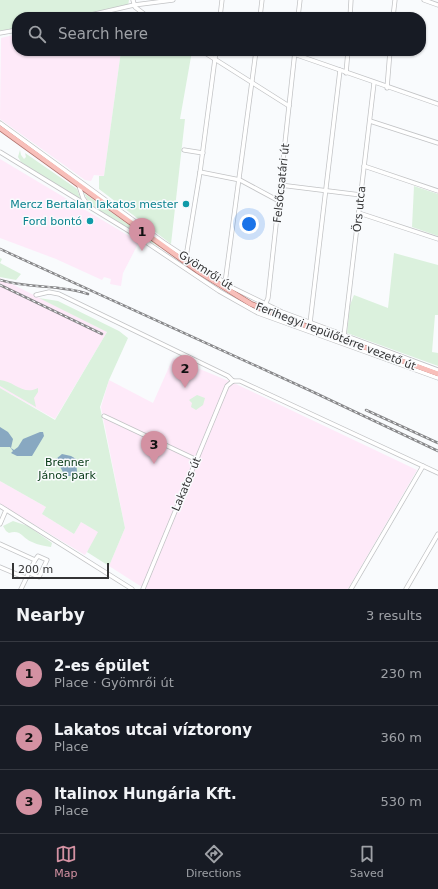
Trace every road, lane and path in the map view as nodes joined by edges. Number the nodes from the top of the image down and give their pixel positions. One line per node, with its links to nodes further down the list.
1 (133, 0): 9 (street)
2 (174, 0): 9 (street)
3 (222, 0): 13 (street)
4 (262, 0): 14 (street)
5 (300, 0): 15 (street)
6 (351, 0): 16 (street)
7 (395, 0): 17 (street)
8 (424, 0): 10 (street)
9 (134, 5): 11 (street); 12 (street)
10 (438, 5)
11 (104, 12)
12 (142, 12)
13 (221, 12)
14 (261, 12)
15 (299, 12)
16 (350, 12)
17 (394, 12)
18 (12, 31): 19 (street)
19 (0, 33)
20 (210, 56): 27 (street)
21 (215, 56): 27 (street)
22 (256, 56): 30 (street)
23 (295, 56): 34 (street, Felsőcsatári út)
24 (305, 56): 28 (street)
25 (348, 56): 29 (street)
26 (390, 56): 32 (street)
27 (215, 59): 30 (street); 41 (street)
28 (340, 70): 29 (street); 47 (street)
29 (346, 73): 31 (street)
30 (253, 82): 34 (street); 44 (street)
31 (374, 83): 32 (street); 35 (street, Örs utca)
32 (387, 88): 33 (street)
33 (438, 104)
34 (289, 106): 46 (street, Felsőcsatári út)
35 (370, 121): 38 (street); 42 (street, Örs utca)
36 (0, 123): 54 (street, Gyömrői út)
37 (0, 128): 45 (main road, Ferihegyi repülőtérre vezető út)
38 (438, 143)
39 (184, 150): 41 (street)
40 (0, 152): 51 (street, Gyömrői út)
41 (203, 153): 43 (street)
42 (364, 166): 48 (street); 49 (street, Örs utca)
43 (200, 172): 44 (street); 54 (street)
44 (240, 180): 50 (street); 55 (street)
45 (77, 183): 51 (street, Gyömrői út); 62 (main road, Ferihegyi repülőtérre vezető út)
46 (280, 185): 47 (street); 50 (street, Felsőcsatári út)
47 (325, 190): 49 (street); 59 (street)
48 (438, 192)
49 (360, 195): 52 (street, Örs utca)
50 (279, 201): 57 (street, Felsőcsatári út)
51 (95, 210): 58 (street, Gyömrői út)
52 (359, 213): 53 (street); 60 (street, Örs utca)
53 (438, 239)
54 (186, 258): 55 (street, Gyömrői út)
55 (225, 284): 57 (street, Gyömrői út)
56 (36, 295): 64 (street)
57 (266, 305): 58 (street, Felsőcsatári út, bridge); 59 (street, Gyömrői út)
58 (262, 313): 63 (street, Gyömrői út)
59 (310, 323): 60 (street, Gyömrői út)
60 (344, 336): 61 (street, Gyömrői út)
61 (438, 370)
62 (438, 374)
63 (438, 378)
64 (233, 381): 66 (street, Lakatos út); 67 (street)
65 (104, 416): 66 (street)
66 (196, 460): 80 (street, Lakatos út)
67 (423, 466): 68 (street); 81 (street)
68 (438, 473)
69 (0, 506): 70 (street)
70 (6, 510): 71 (street); 79 (street)
71 (0, 524)
72 (438, 534): 82 (street)
73 (0, 544): 74 (street)
74 (35, 560): 76 (street); 76 (street)
75 (0, 567): 77 (street)
76 (29, 573): 77 (street)
77 (26, 578): 78 (street)
78 (21, 589)
79 (132, 589)
80 (142, 589)
81 (351, 589)
82 (406, 589)

